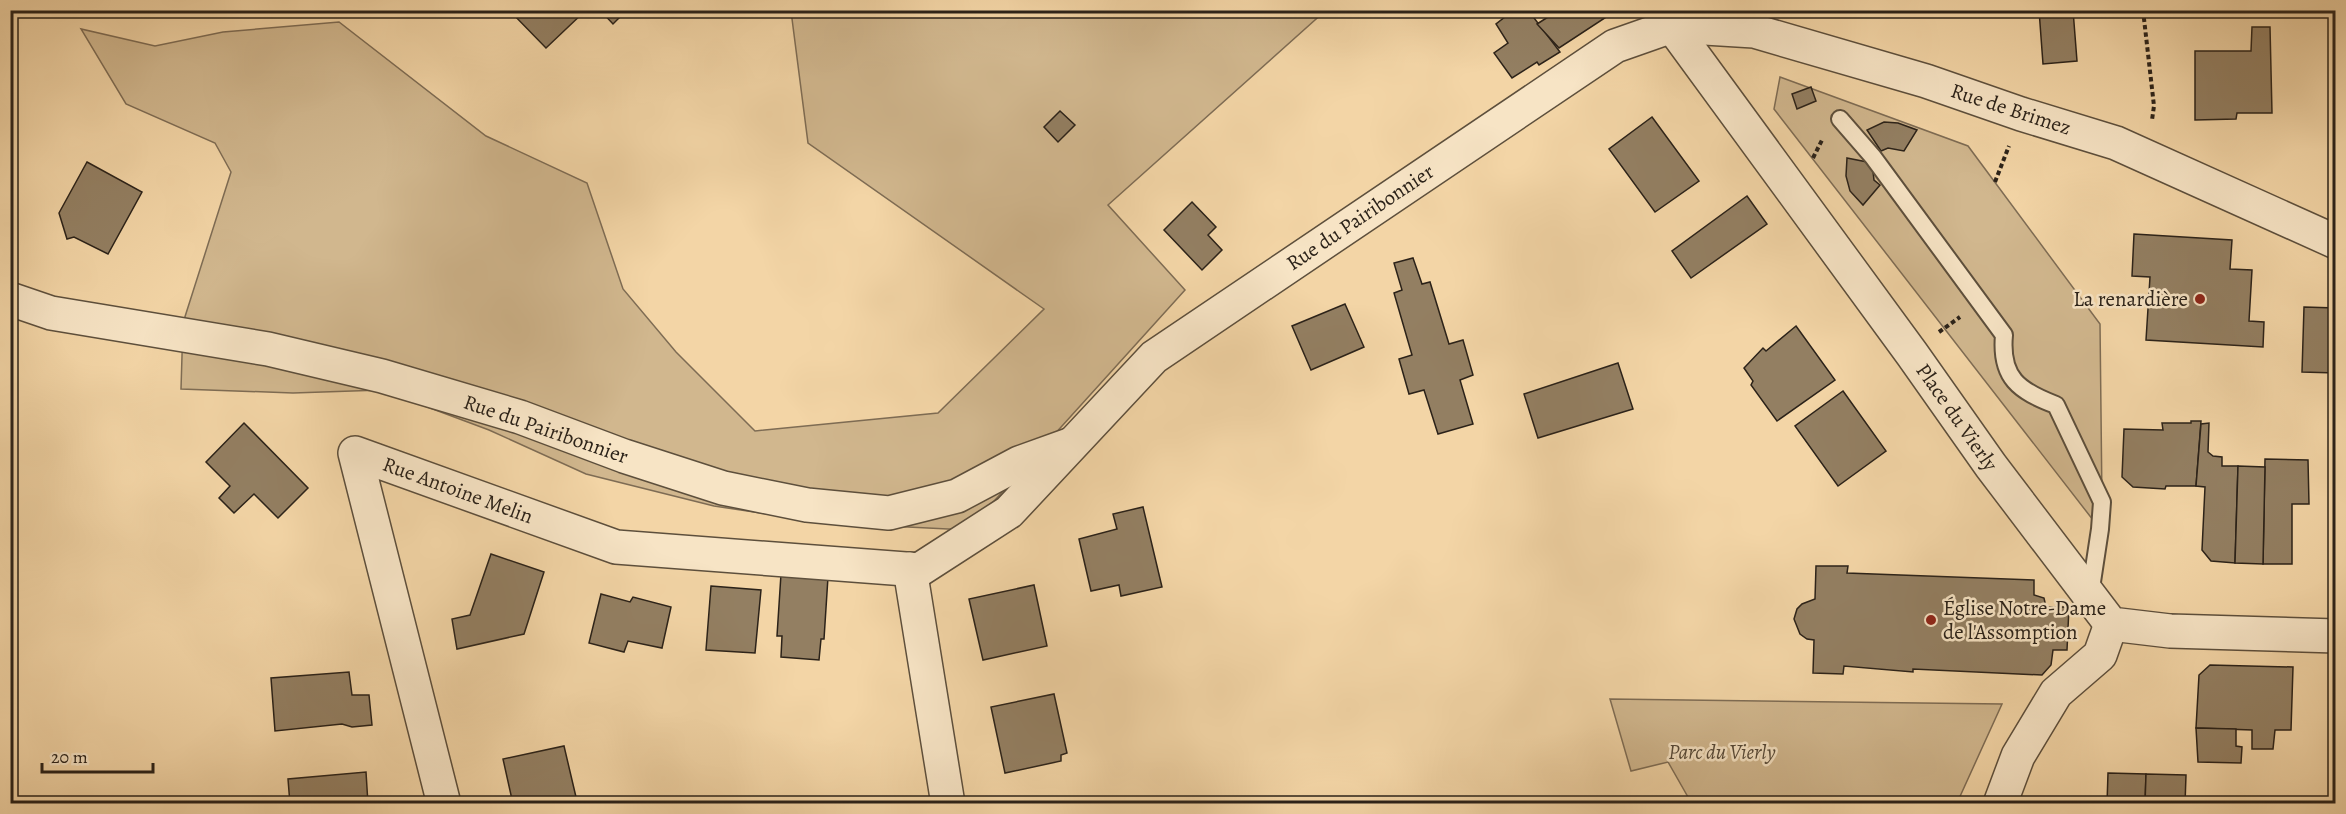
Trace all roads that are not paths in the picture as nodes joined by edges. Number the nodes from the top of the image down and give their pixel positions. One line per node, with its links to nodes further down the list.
1 (1669, 18): 3 (street, Rue de Brimez); 5 (street, Rue du Pairibonnier); 7 (street, Place du Vierly)
2 (1840, 119): 7 (lane)
3 (2336, 242)
4 (10, 299): 5 (street, Rue du Pairibonnier)
5 (1074, 444): 6 (street, Rue du Pairibonnier)
6 (915, 569): 10 (street, Rue Antoine Melin); 11 (street)
7 (2090, 596): 8 (street, Place du Vierly)
8 (2110, 624): 9 (street); 12 (street)
9 (2336, 636)
10 (444, 804)
11 (948, 804)
12 (2000, 804)

